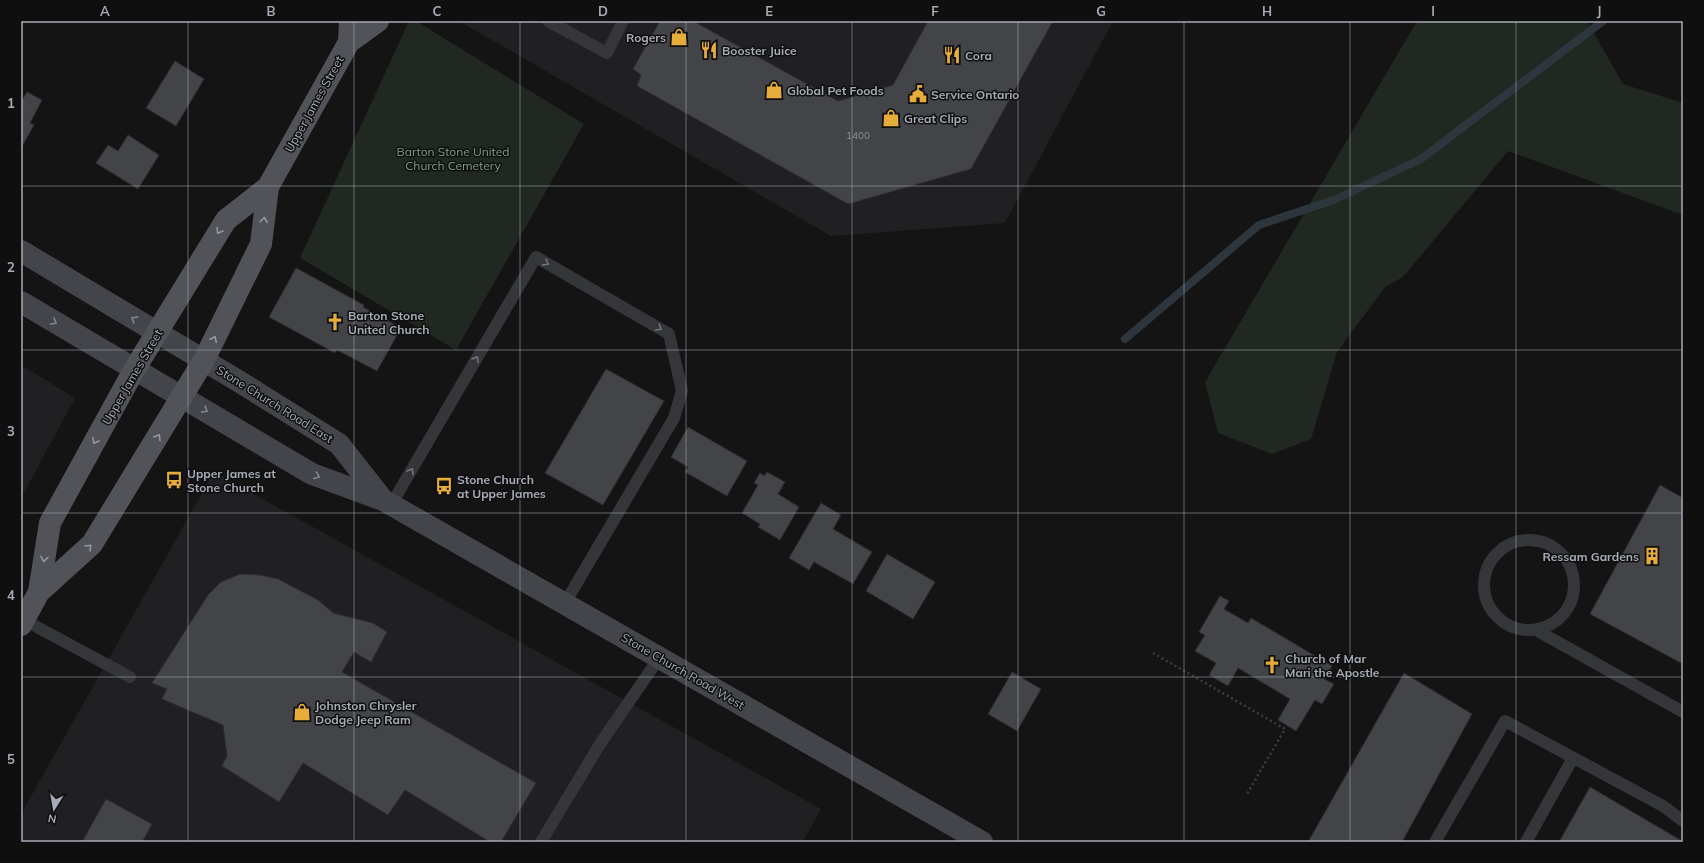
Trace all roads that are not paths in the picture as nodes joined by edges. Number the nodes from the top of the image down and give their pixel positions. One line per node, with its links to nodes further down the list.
1 (350, 21): 5 (main road, Upper James Street)
2 (378, 21): 5 (main road, Upper James Street)
3 (548, 21): 4 (lane)
4 (623, 21)
5 (349, 42): 6 (main road, Upper James Street)
6 (268, 187): 9 (main road, Upper James Street, one-way to 9); 10 (main road, Upper James Street, one-way to 6)
7 (21, 251): 9 (main road, Stone Church Road East, one-way to 7)
8 (21, 302): 11 (main road, one-way to 11)
9 (158, 333): 10 (main road, Stone Church Road East); 11 (main road, Upper James Street)
10 (204, 360): 12 (main road, Upper James Street); 13 (main road, Stone Church Road East)
11 (134, 370): 12 (main road); 14 (main road, Upper James Street, one-way to 14)
12 (182, 397): 13 (main road, one-way to 13); 14 (main road, Upper James Street, one-way to 12)
13 (387, 502): 15 (main road, Stone Church Road West); 15 (lane, one-way to 15)
14 (39, 592): 16 (main road, Upper James Street)
15 (565, 604): 18 (main road, Stone Church Road West)
16 (22, 623): 19 (lane)
17 (1536, 630): 17 (lane); 20 (lane)
18 (659, 658): 23 (lane); 24 (main road, Stone Church Road West)
19 (130, 677)
20 (1683, 712)
21 (1574, 758): 22 (lane); 25 (lane); 26 (lane)
22 (1683, 821)
23 (541, 842)
24 (982, 842)
25 (1436, 842)
26 (1526, 842)

